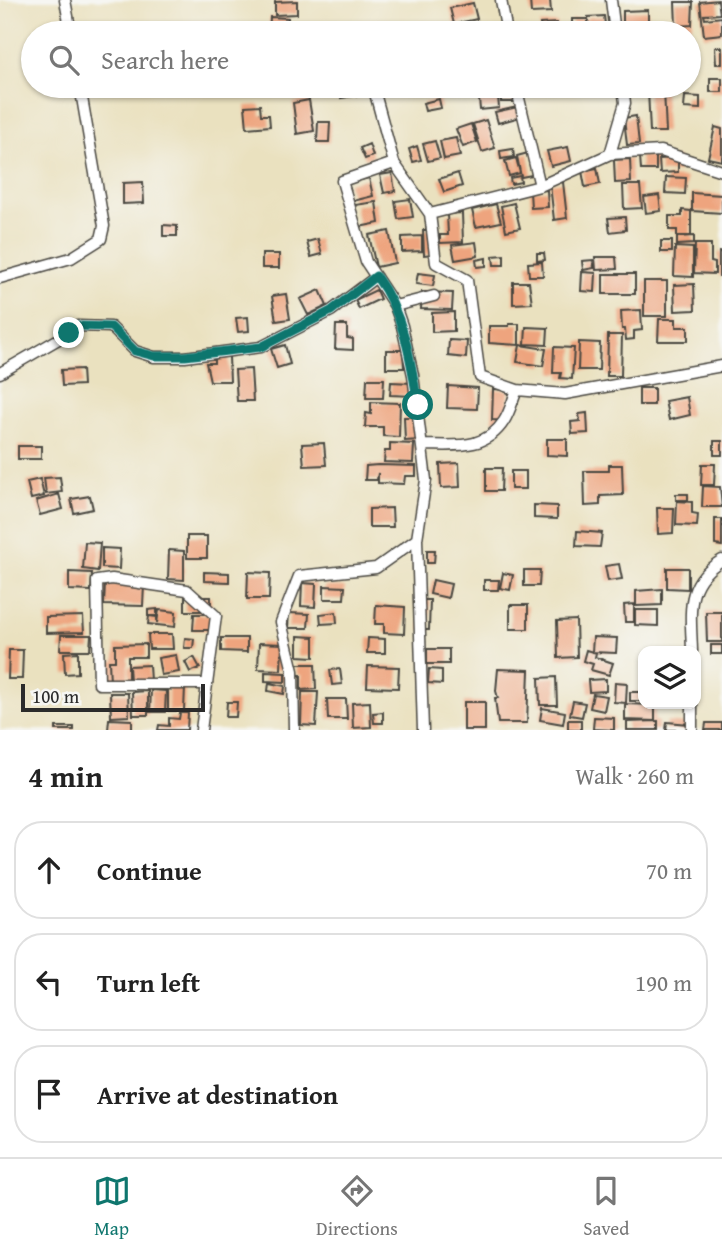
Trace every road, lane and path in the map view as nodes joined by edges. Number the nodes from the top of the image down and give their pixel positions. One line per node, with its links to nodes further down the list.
1 (65, 0): 4 (street)
2 (501, 0): 5 (street)
3 (611, 0): 6 (street)
4 (69, 21)
5 (505, 21)
6 (614, 21)
7 (82, 98): 17 (street)
8 (376, 98): 12 (street)
9 (519, 98): 14 (street)
10 (624, 98): 11 (street)
11 (610, 154): 13 (street); 14 (street)
12 (394, 163): 15 (street); 16 (street)
13 (722, 171)
14 (540, 186): 15 (street)
15 (430, 214): 22 (street)
16 (376, 276): 19 (street); 21 (street)
17 (0, 278)
18 (434, 296): 19 (street)
19 (395, 306): 23 (street)
20 (722, 366): 22 (street)
21 (0, 373)
22 (517, 390): 23 (street)
23 (422, 445): 24 (street)
24 (417, 539): 30 (street); 31 (street)
25 (722, 560): 26 (street)
26 (692, 646)
27 (206, 684): 27 (street); 29 (street)
28 (692, 709): 32 (street)
29 (201, 730)
30 (294, 730)
31 (423, 730)
32 (692, 730)

